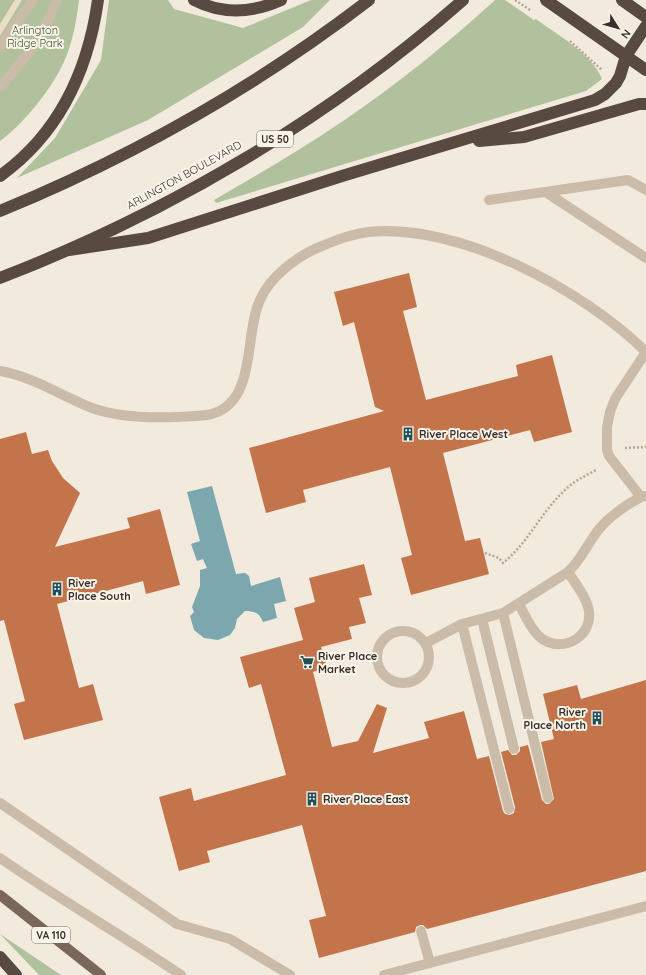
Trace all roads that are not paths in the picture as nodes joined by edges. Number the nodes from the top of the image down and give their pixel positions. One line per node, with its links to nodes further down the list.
1 (32, 0): 12 (lane)
2 (57, 0): 15 (lane)
3 (98, 0): 18 (highway)
4 (194, 0): 5 (highway)
5 (281, 0)
6 (369, 0): 22 (highway)
7 (463, 0): 23 (highway, ARLINGTON BOULEVARD / US 50)
8 (546, 0): 13 (highway)
9 (622, 0): 10 (highway)
10 (646, 17)
11 (646, 26): 13 (highway)
12 (0, 47)
13 (626, 56): 14 (highway); 17 (highway)
14 (646, 70)
15 (0, 87)
16 (646, 104): 17 (highway)
17 (452, 144): 23 (highway)
18 (0, 176)
19 (646, 190): 20 (lane)
20 (547, 193): 21 (lane); 24 (lane)
21 (489, 200)
22 (0, 211)
23 (69, 250): 25 (highway, ARLINGTON BOULEVARD / US 50)
24 (646, 258)
25 (0, 278)
26 (646, 352): 27 (lane); 28 (lane)
27 (0, 371)
28 (644, 496): 29 (lane)
29 (568, 572): 30 (lane); 30 (lane)
30 (519, 604): 31 (lane)
31 (503, 613): 32 (lane); 36 (lane)
32 (482, 619): 33 (lane); 35 (lane)
33 (462, 624): 34 (lane); 38 (lane)
34 (426, 643): 34 (lane)
35 (514, 748)
36 (548, 798)
37 (0, 803): 48 (lane)
38 (509, 809)
39 (0, 858): 47 (lane)
40 (0, 895): 46 (main road, VA 110)
41 (646, 906): 44 (lane)
42 (421, 930): 44 (lane)
43 (0, 957): 45 (highway)
44 (430, 963): 49 (lane)
45 (16, 975)
46 (102, 975)
47 (181, 975)
48 (290, 975)
49 (384, 975)

